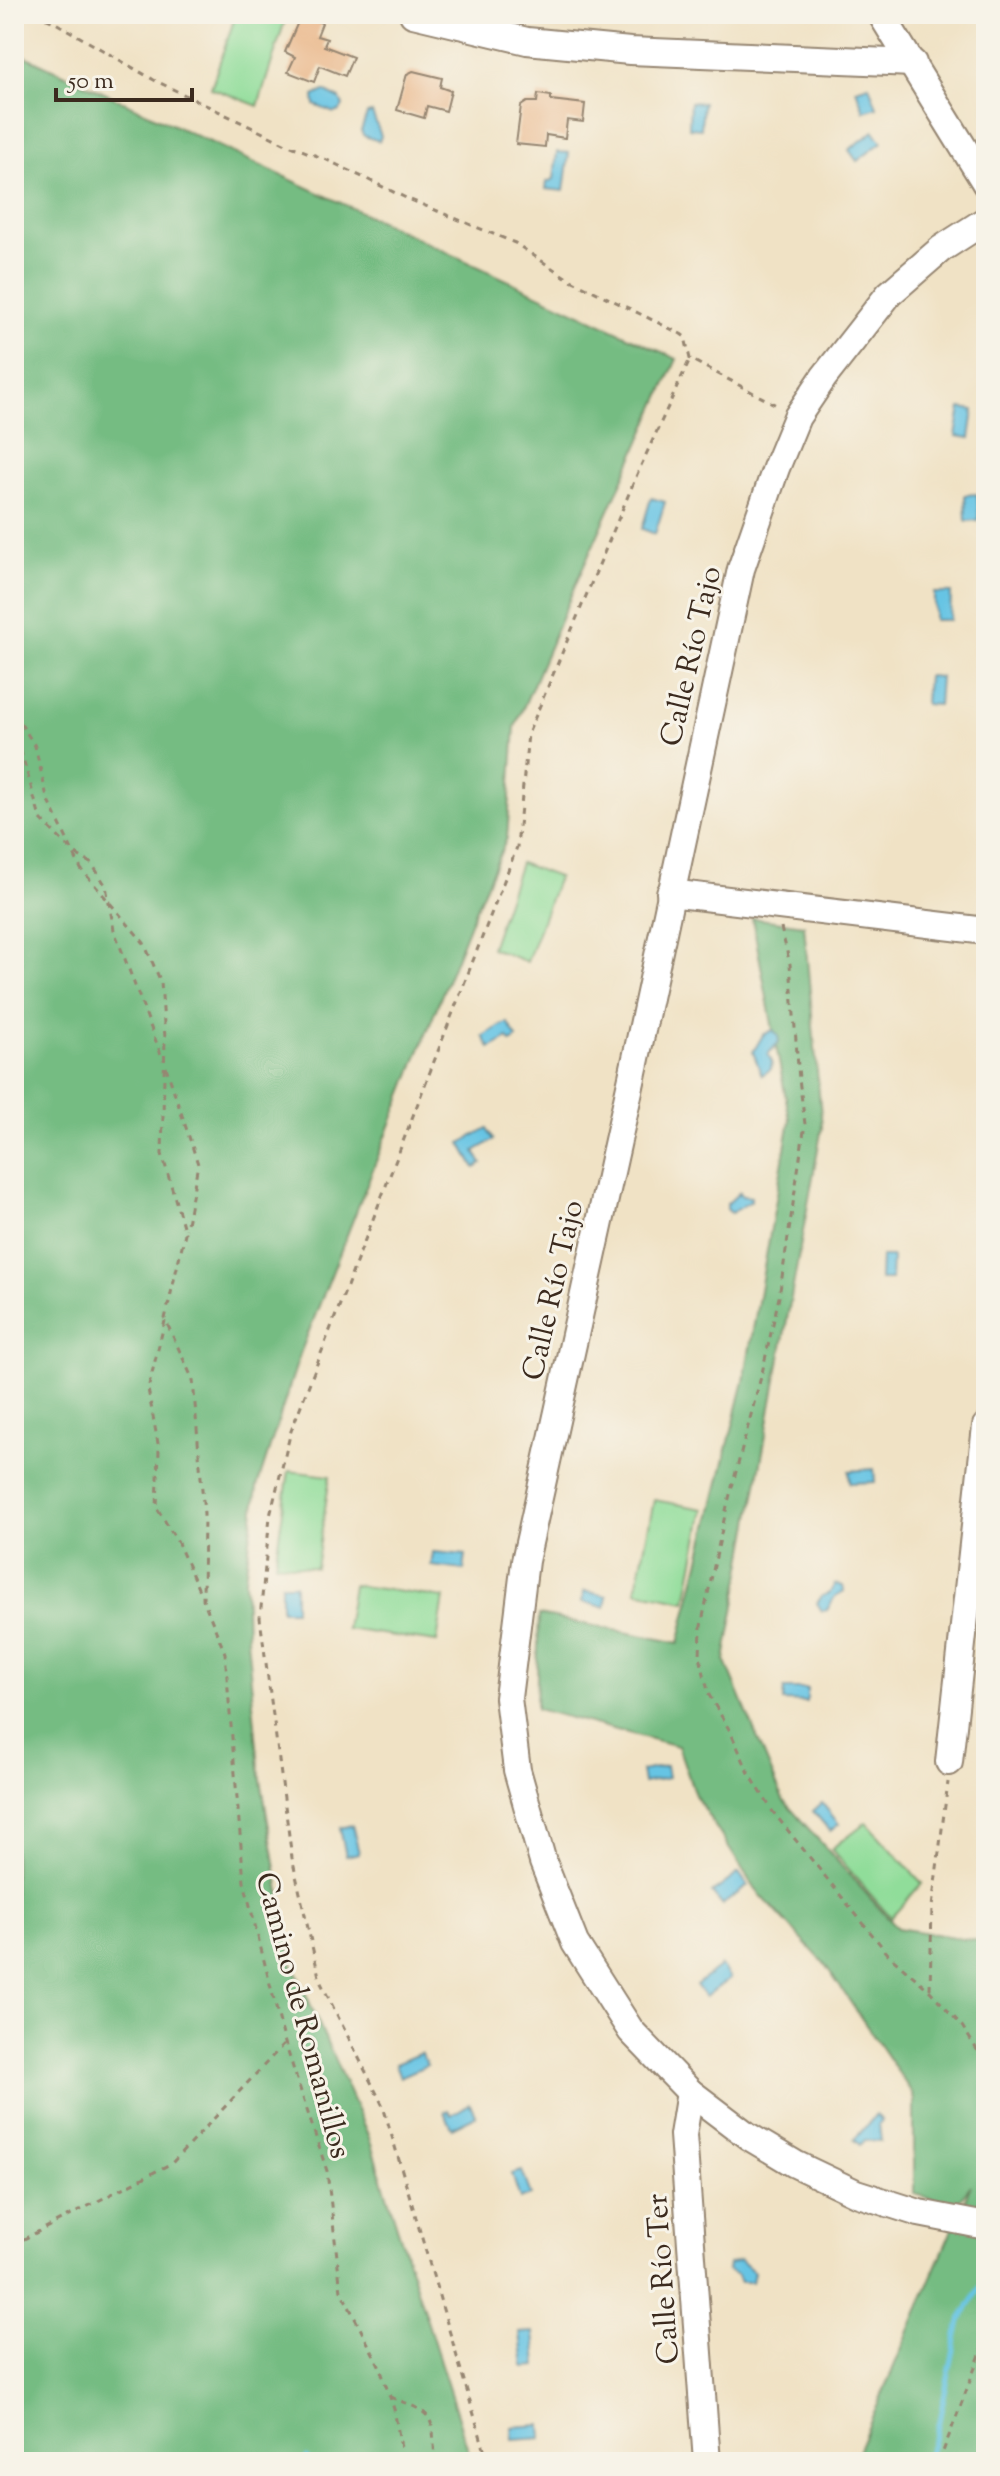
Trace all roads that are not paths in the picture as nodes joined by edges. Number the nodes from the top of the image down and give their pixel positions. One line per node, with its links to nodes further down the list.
1 (413, 14): 3 (street)
2 (881, 14): 3 (street)
3 (913, 63): 4 (street)
4 (986, 184)
5 (986, 220): 6 (street, Calle Río Tajo)
6 (670, 893): 7 (street); 10 (street, Calle Río Tajo)
7 (986, 931)
8 (986, 1426): 9 (street)
9 (949, 1762)
10 (690, 2092): 11 (street, Calle Río Tajo); 12 (street, Calle Río Ter)
11 (986, 2226)
12 (707, 2462)

